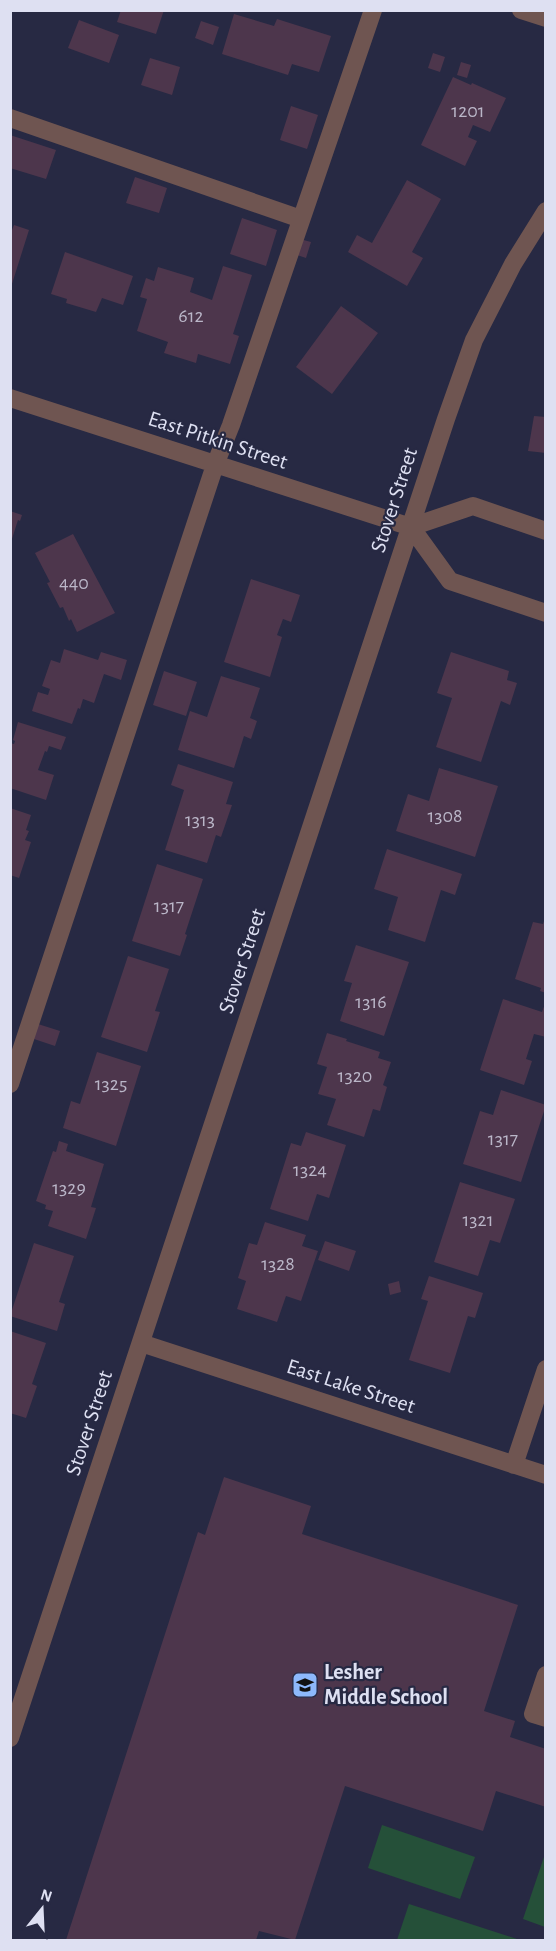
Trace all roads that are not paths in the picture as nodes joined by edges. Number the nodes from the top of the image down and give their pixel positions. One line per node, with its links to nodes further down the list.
1 (373, 10): 6 (street)
2 (521, 10): 3 (street)
3 (546, 18)
4 (10, 118): 6 (street)
5 (546, 211): 9 (street, Stover Street)
6 (301, 219): 8 (street)
7 (10, 398): 8 (street, East Pitkin Street)
8 (215, 465): 9 (street, East Pitkin Street); 12 (street)
9 (411, 527): 10 (street); 11 (street); 13 (street, Stover Street)
10 (546, 531)
11 (546, 613)
12 (10, 1084)
13 (141, 1343): 15 (street, East Lake Street); 19 (street, Stover Street)
14 (546, 1369): 15 (street)
15 (514, 1465): 16 (street, East Lake Street)
16 (546, 1475)
17 (546, 1675): 18 (street)
18 (546, 1718)
19 (10, 1738)

